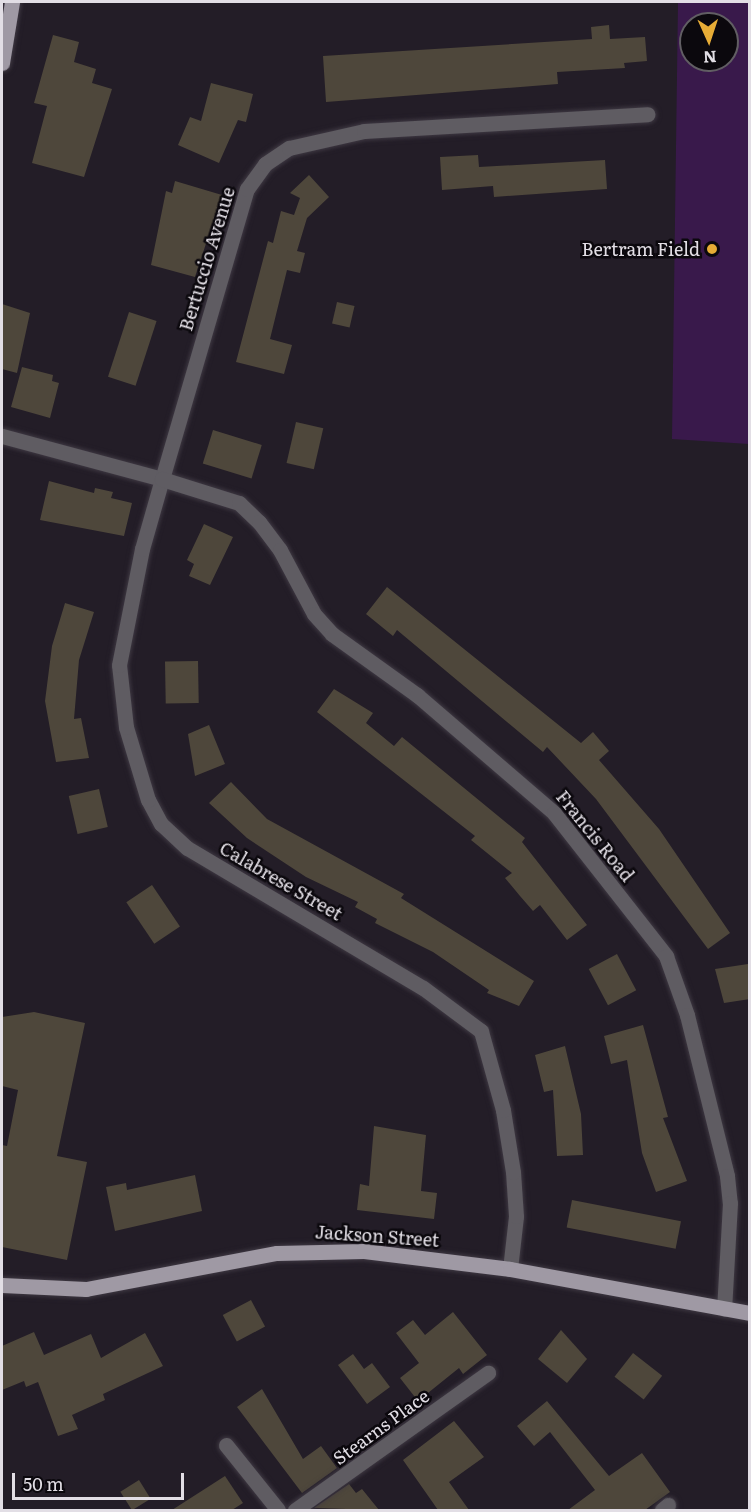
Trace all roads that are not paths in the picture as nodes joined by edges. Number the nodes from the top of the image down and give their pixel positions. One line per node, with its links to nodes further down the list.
1 (12, 2): 2 (main road)
2 (2, 63)
3 (647, 114): 5 (street, Bertuccio Avenue)
4 (2, 436): 5 (street)
5 (162, 479): 6 (street, Calabrese Street); 8 (street, Francis Road)
6 (510, 1269): 7 (main road, Jackson Street); 8 (main road, Jackson Street)
7 (2, 1285)
8 (724, 1309): 9 (main road, Jackson Street)
9 (750, 1313)
10 (488, 1373): 13 (street, Stearns Place)
11 (226, 1445): 12 (street)
12 (278, 1510)
13 (295, 1510)

